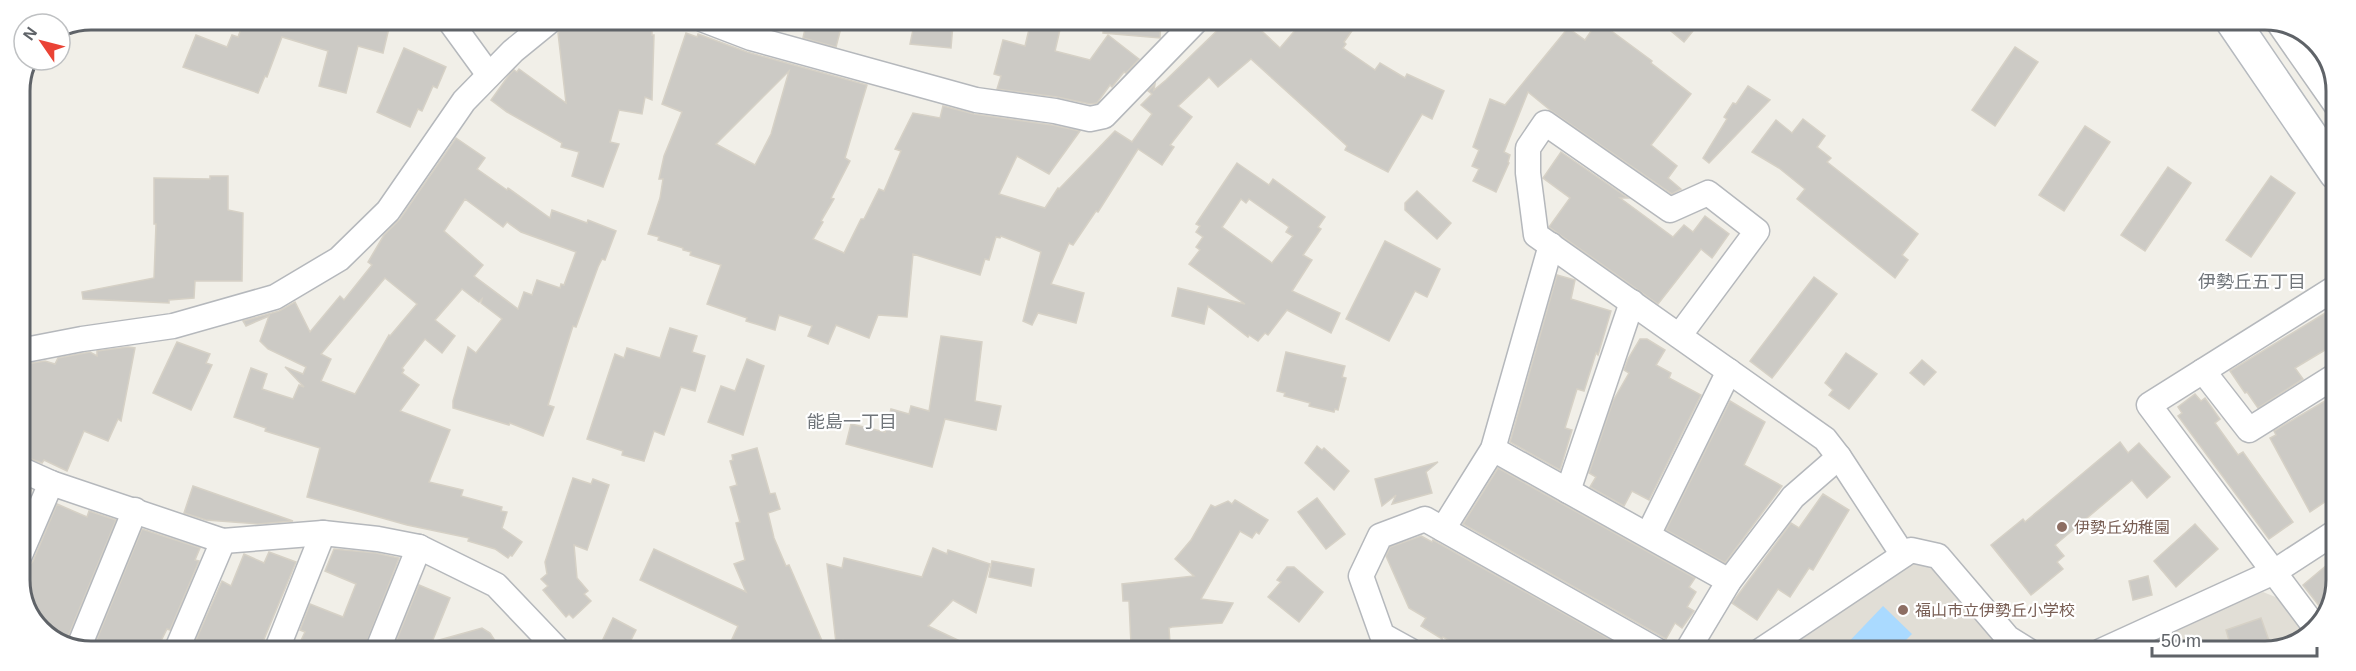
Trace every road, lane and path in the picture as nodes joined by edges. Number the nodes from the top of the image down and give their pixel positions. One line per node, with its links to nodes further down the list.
1 (456, 30): 7 (street)
2 (540, 30): 7 (street)
3 (731, 30): 4 (street)
4 (1187, 30)
5 (2238, 30): 9 (street)
6 (2287, 34): 8 (street)
7 (489, 75): 14 (street)
8 (2326, 91)
9 (2326, 158)
10 (1551, 245): 12 (street); 13 (street); 18 (street)
11 (2326, 294): 16 (street)
12 (1632, 302): 13 (street); 22 (street)
13 (1679, 336): 15 (street)
14 (30, 349)
15 (1729, 371): 19 (street); 27 (street)
16 (2203, 371): 17 (street); 32 (street)
17 (2326, 382)
18 (1493, 449): 22 (street); 24 (street)
19 (1839, 457): 31 (street); 33 (street)
20 (30, 474): 21 (street)
21 (51, 483): 23 (street); 25 (street)
22 (1568, 491): 27 (street)
23 (135, 510): 29 (street); 35 (street)
24 (1443, 529): 40 (street); 41 (street)
25 (30, 532)
26 (323, 533): 29 (street); 30 (street); 37 (street)
27 (1648, 536): 33 (street)
28 (2326, 538): 32 (street)
29 (223, 540): 36 (street)
30 (419, 547): 38 (street); 39 (street)
31 (1903, 555): 43 (street); 44 (street)
32 (2274, 572): 34 (street); 45 (street)
33 (1729, 581): 42 (street)
34 (2310, 621)
35 (82, 640)
36 (180, 641)
37 (280, 641)
38 (382, 641)
39 (549, 641)
40 (1393, 641)
41 (1640, 641)
42 (1693, 641)
43 (1775, 641)
44 (2013, 641)
45 (2124, 641)

